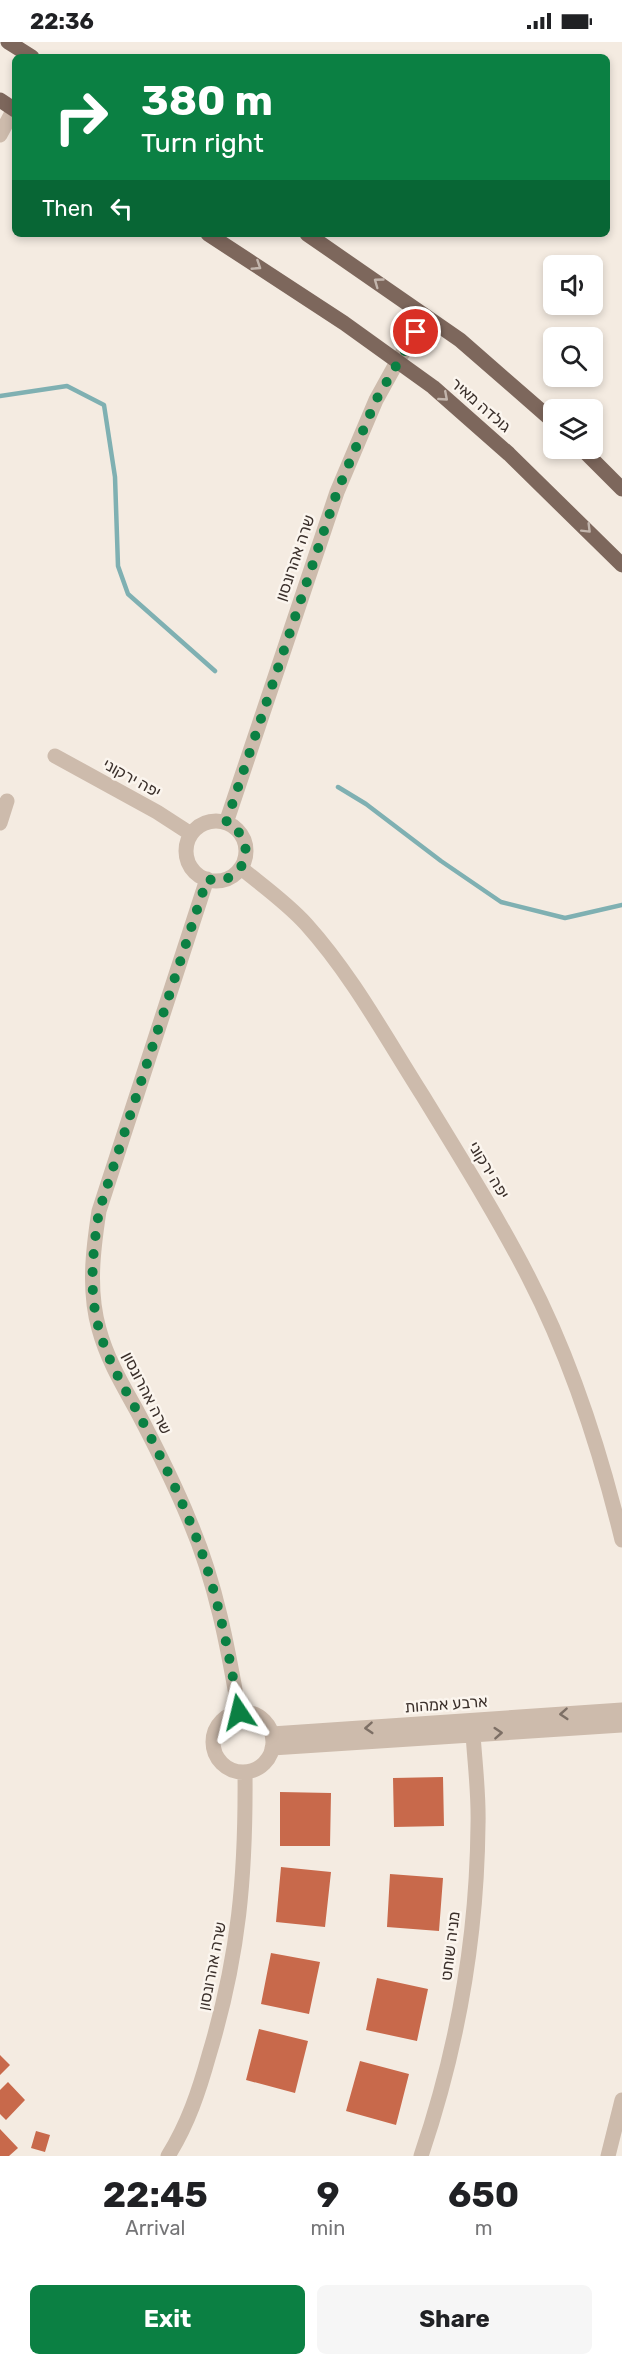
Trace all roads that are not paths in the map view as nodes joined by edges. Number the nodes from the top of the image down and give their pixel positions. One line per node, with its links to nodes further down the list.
1 (8, 42): 2 (main road)
2 (27, 54)
3 (12, 114): 4 (street)
4 (0, 135)
5 (213, 237): 8 (main road, גולדה מאיר, one-way to 8)
6 (312, 237): 7 (main road, one-way to 6)
7 (425, 316): 8 (street, שרה אהרונסון); 9 (main road)
8 (397, 362): 12 (main road, גולדה מאיר, one-way to 12); 16 (street, שרה אהרונסון)
9 (543, 412)
10 (592, 459): 11 (main road)
11 (622, 489)
12 (622, 565)
13 (55, 756): 17 (street, יפה ירקוני)
14 (7, 801): 15 (street)
15 (0, 823)
16 (226, 823): 17 (street); 18 (street)
17 (191, 834): 19 (street)
18 (241, 867): 19 (street); 20 (street, יפה ירקוני)
19 (207, 879): 22 (street, שרה אהרונסון)
20 (622, 1540)
21 (622, 1710): 25 (street, ארבע אמהות, one-way to 25)
22 (239, 1712): 25 (street); 26 (street)
23 (622, 1725): 24 (street, ארבע אמהות, one-way to 23)
24 (473, 1734): 25 (street, ארבע אמהות); 29 (street, מניה שוחט)
25 (272, 1741): 26 (street)
26 (245, 1772): 28 (street, שרה אהרונסון)
27 (622, 2100): 30 (street)
28 (168, 2156)
29 (421, 2156)
30 (608, 2156)

